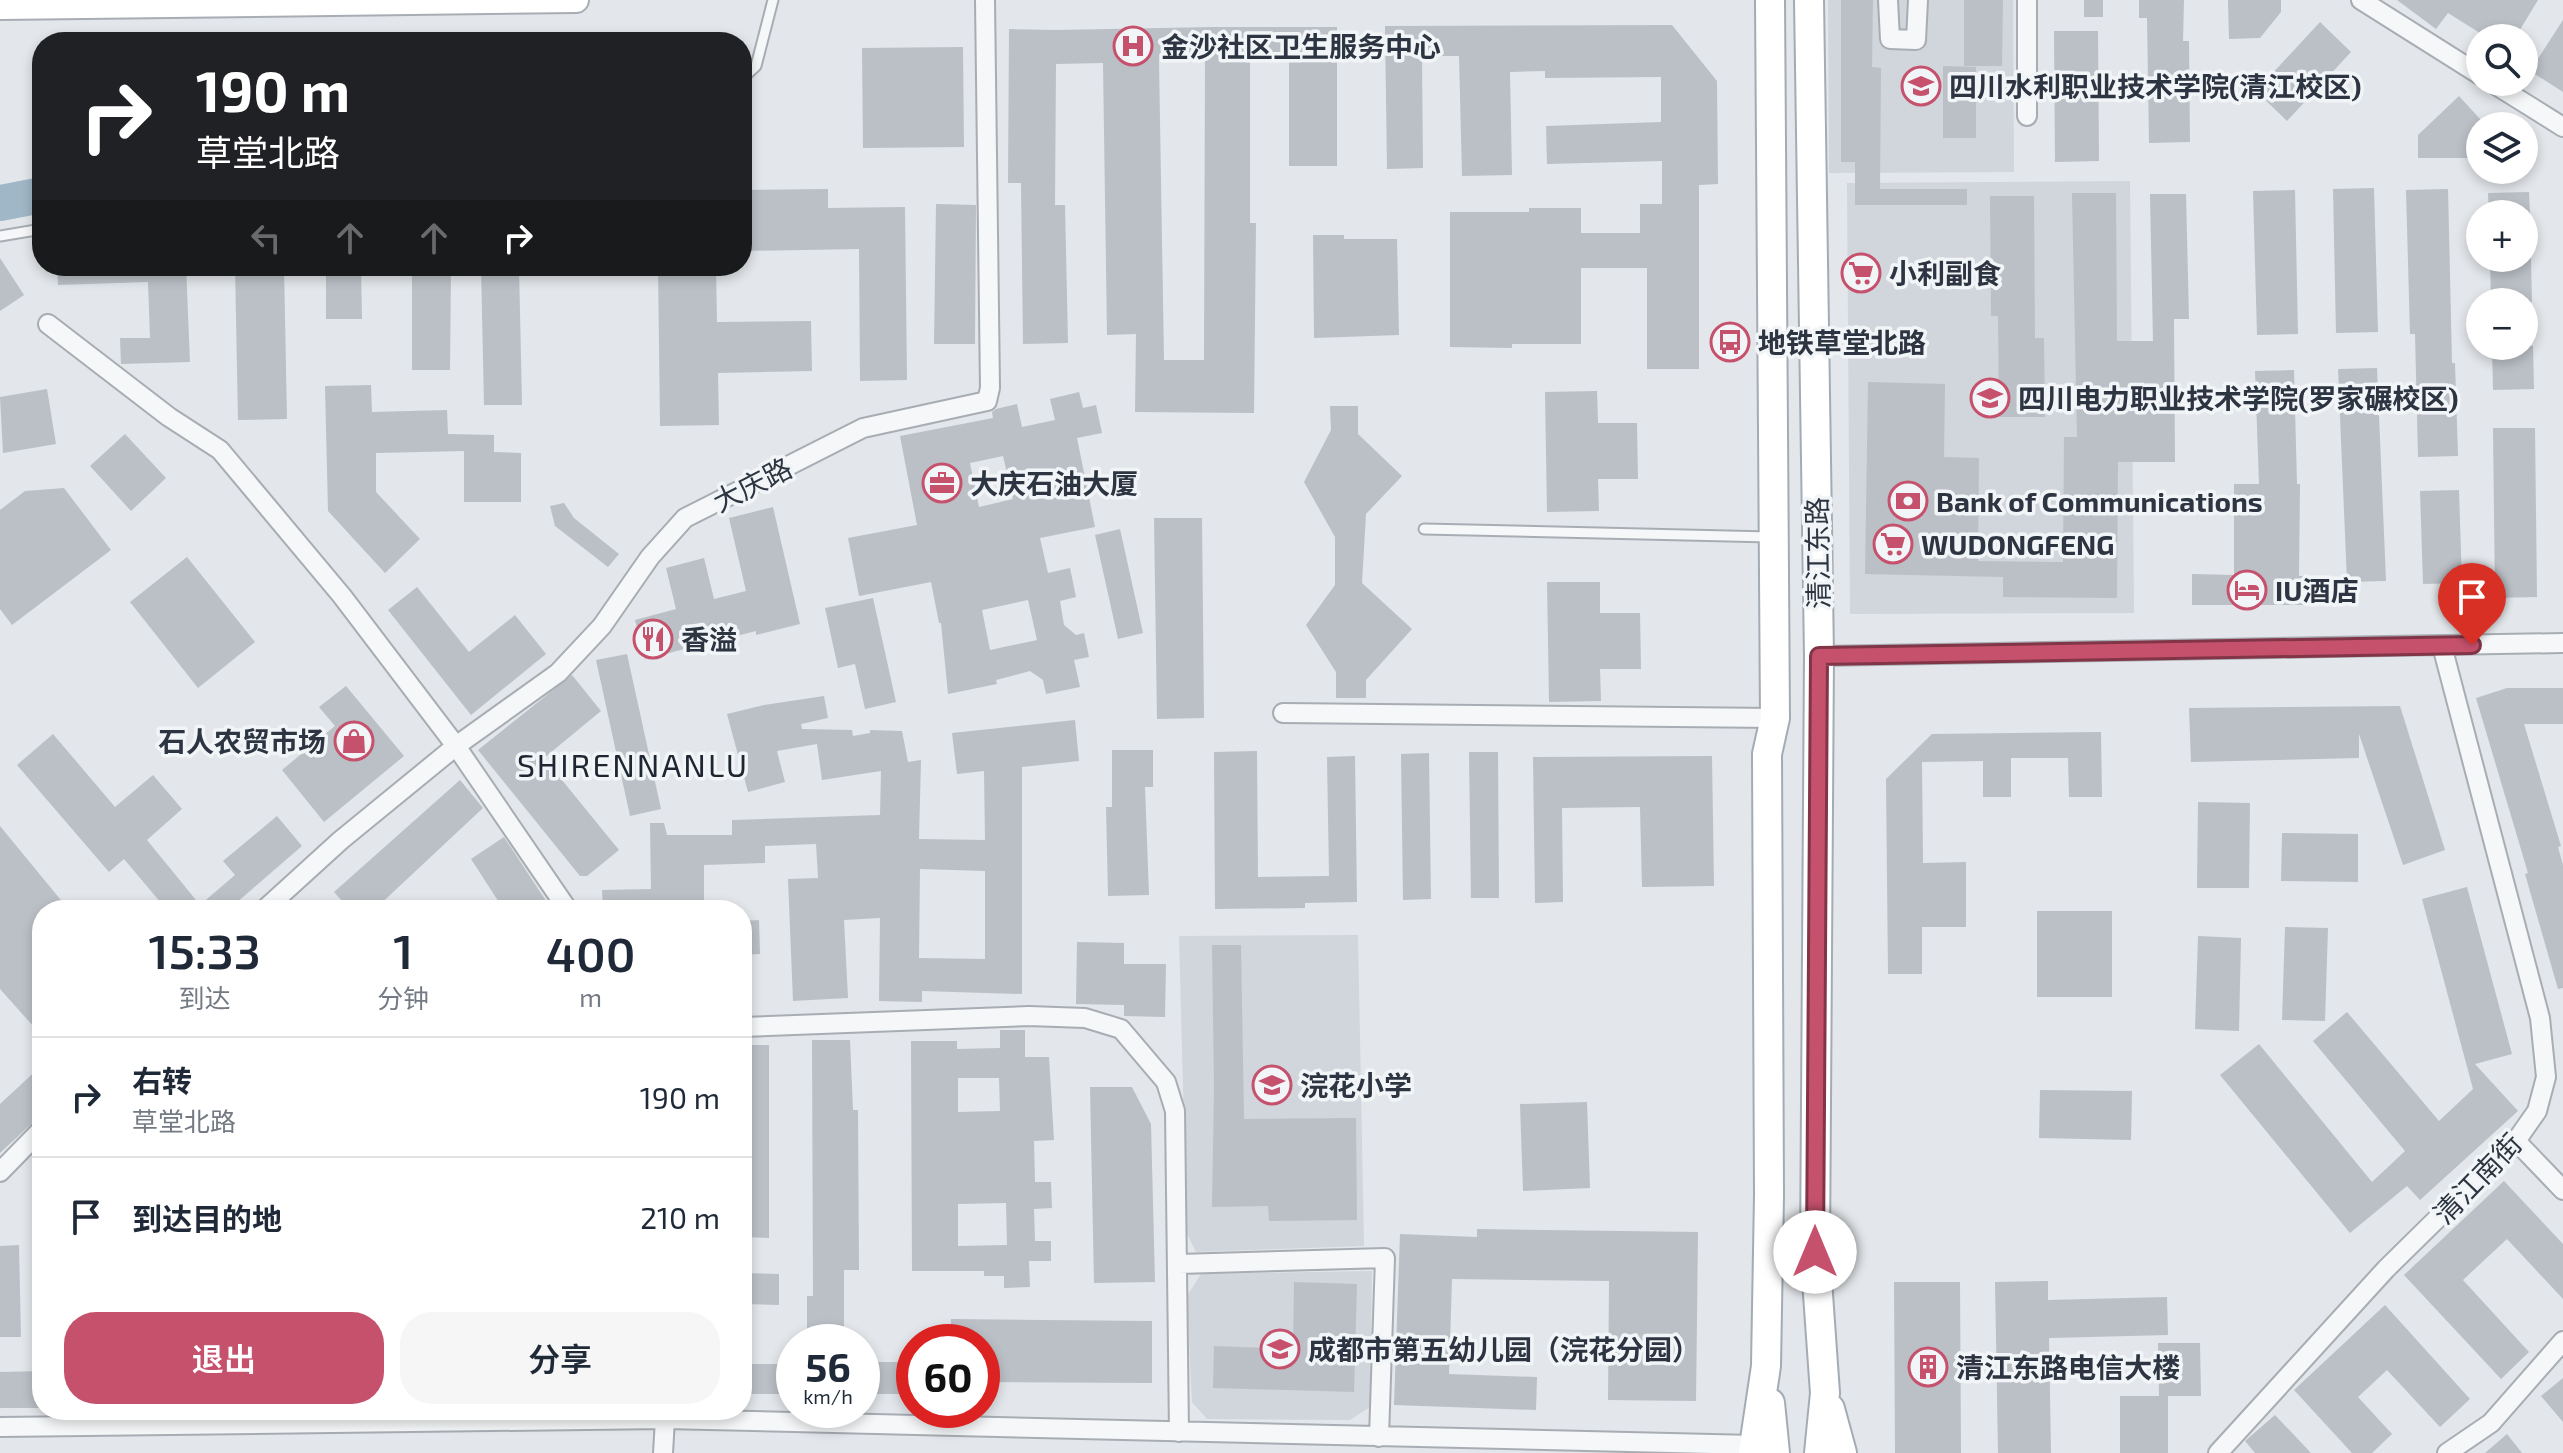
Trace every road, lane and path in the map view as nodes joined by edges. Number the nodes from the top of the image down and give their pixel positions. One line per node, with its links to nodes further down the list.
1 (576, 0): 10 (street)
2 (773, 0): 13 (lane)
3 (985, 0): 27 (street, 大庆路)
4 (1770, 0): 21 (main road, 清江东路)
5 (1809, 0): 24 (main road, 清江东路)
6 (1888, 0): 7 (street)
7 (1918, 0)
8 (2027, 0): 15 (street)
9 (2361, 0): 12 (street)
10 (137, 3): 11 (street)
11 (0, 7)
12 (2466, 66)
13 (752, 70)
14 (2513, 96): 16 (street)
15 (2027, 116)
16 (2563, 127)
17 (32, 231): 18 (lane)
18 (0, 236)
19 (48, 324): 27 (street)
20 (1424, 529): 21 (lane)
21 (1775, 537): 26 (main road, 清江东路)
22 (2563, 643): 23 (street)
23 (2442, 646): 24 (street); 32 (street, 清江南街)
24 (1819, 656): 37 (main road, 清江东路)
25 (1283, 713): 26 (street)
26 (1775, 718): 44 (main road, 清江东路)
27 (456, 746): 28 (street, 大庆路); 29 (street)
28 (275, 900)
29 (561, 900)
30 (752, 1027): 35 (street)
31 (32, 1139): 33 (street)
32 (2516, 1141): 34 (street); 48 (street, 清江南街)
33 (0, 1172)
34 (2563, 1190)
35 (1179, 1264): 42 (street); 43 (street)
36 (2563, 1341): 49 (street)
37 (1825, 1393): 46 (main road, 清江东路); 47 (main road, 清江东路)
38 (582, 1420): 41 (street)
39 (665, 1420): 45 (street)
40 (705, 1420): 42 (street)
41 (0, 1427)
42 (1179, 1432): 43 (street)
43 (1379, 1437): 44 (street)
44 (1761, 1450)
45 (663, 1453)
46 (1819, 1453)
47 (1842, 1453)
48 (2218, 1453)
49 (2447, 1453)

